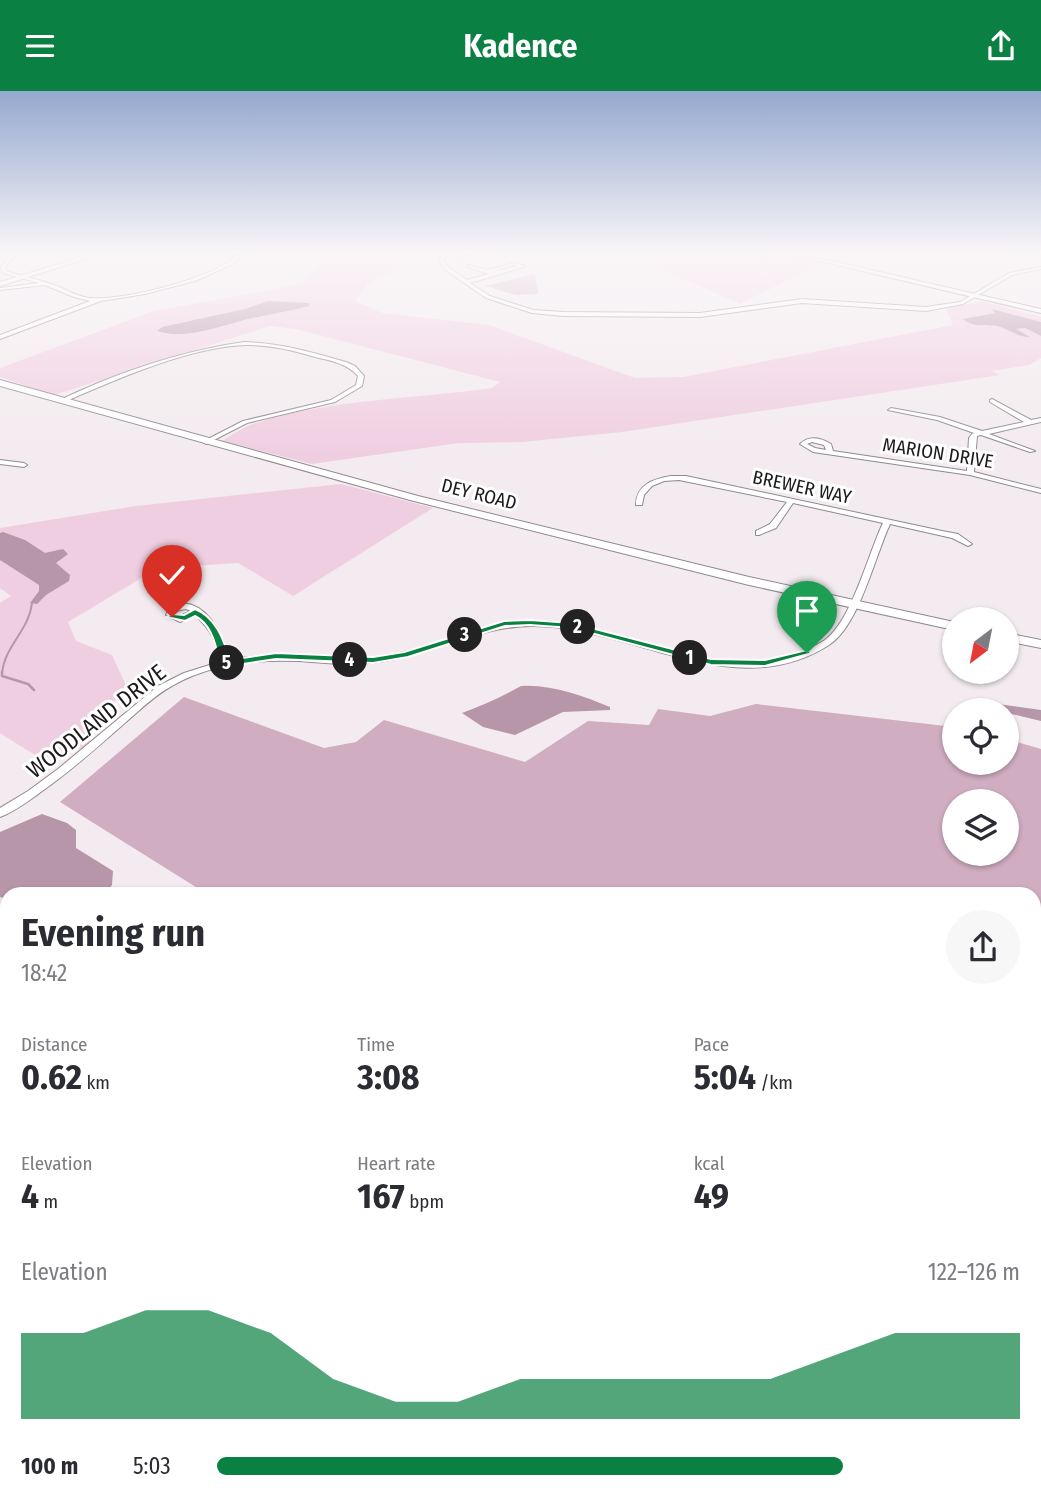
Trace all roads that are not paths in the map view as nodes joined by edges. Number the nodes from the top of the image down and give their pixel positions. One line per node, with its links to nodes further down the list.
1 (43, 321): 2 (street)
2 (0, 337)
3 (0, 383): 4 (main road, DEY ROAD)
4 (62, 401): 10 (main road, DEY ROAD); 10 (street)
5 (992, 401): 8 (street)
6 (891, 410): 9 (street)
7 (1040, 421): 8 (street)
8 (1029, 422): 9 (street)
9 (979, 432): 11 (street); 15 (street)
10 (206, 442): 22 (main road, DEY ROAD)
11 (1032, 451)
12 (830, 453): 15 (street, MARION DRIVE)
13 (0, 462): 14 (street)
14 (24, 465)
15 (970, 473): 16 (street, MARION DRIVE)
16 (1041, 491)
17 (792, 501): 18 (street, BREWER WAY); 19 (street, BREWER WAY); 20 (street)
18 (639, 503)
19 (888, 521): 21 (street, BREWER WAY); 22 (street, WOODLAND DRIVE)
20 (759, 533)
21 (968, 544)
22 (853, 605): 24 (main road, DEY ROAD); 27 (street, WOODLAND DRIVE)
23 (195, 612): 27 (street)
24 (942, 624)
25 (1019, 640): 26 (main road)
26 (1041, 644)
27 (224, 664): 28 (street, WOODLAND DRIVE)
28 (0, 813)

